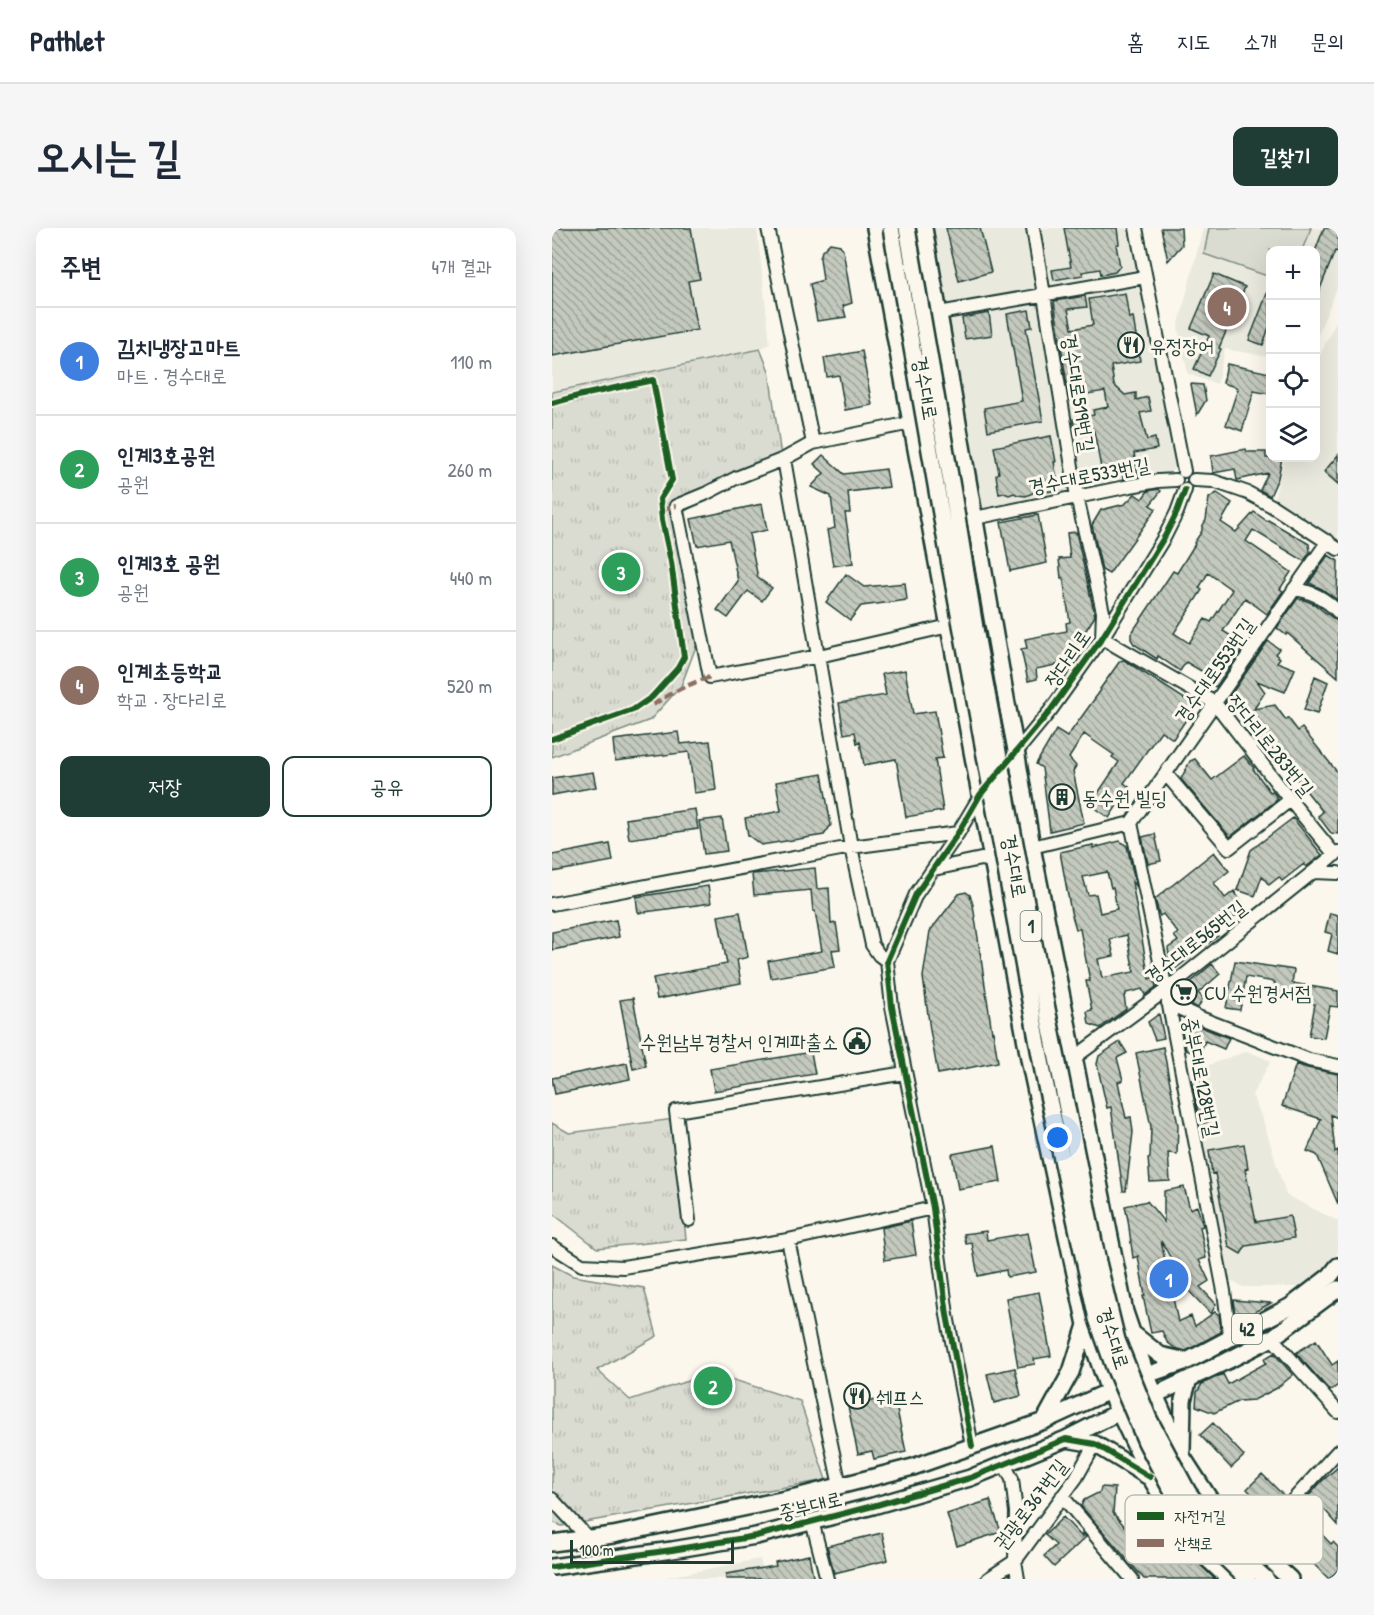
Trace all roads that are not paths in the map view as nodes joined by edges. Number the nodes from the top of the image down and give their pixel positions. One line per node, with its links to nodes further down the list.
1 (768, 228): 12 (street)
2 (875, 228): 11 (main road, 경수대로)
3 (891, 228): 74 (main road, 1, bridge)
4 (907, 228): 75 (main road, 1, bridge)
5 (924, 228): 10 (main road, 경수대로)
6 (1033, 228): 9 (street, 경수대로519번길)
7 (1136, 228): 8 (street)
8 (1145, 277): 9 (street); 14 (street)
9 (1044, 295): 10 (street); 17 (street, 경수대로519번길)
10 (939, 314): 18 (main road, 경수대로)
11 (911, 423): 12 (street); 23 (main road, 경수대로)
12 (813, 443): 13 (street)
13 (784, 459): 25 (street); 25 (street)
14 (1180, 476): 15 (street); 16 (street); 17 (street, 경수대로533번길)
15 (1194, 480): 16 (street); 19 (street)
16 (1185, 490): 24 (street, 장다리로)
17 (1077, 497): 18 (street, 경수대로533번길); 24 (street, 장다리로)
18 (975, 518): 27 (main road, 경수대로)
19 (1328, 541): 20 (street); 21 (street, 경수대로553번길)
20 (1338, 549)
21 (1294, 589): 22 (street); 26 (street, 경수대로553번길)
22 (1338, 612)
23 (949, 626): 25 (street); 29 (main road, 경수대로)
24 (1102, 638): 26 (street, 장다리로283번길); 27 (street, 장다리로)
25 (819, 656): 33 (street)
26 (1215, 703): 28 (street, 경수대로553번길); 30 (street, 장다리로283번길)
27 (1016, 750): 29 (street, 장다리로); 34 (main road, 경수대로)
28 (1166, 774): 30 (street); 31 (street, 경수대로553번길)
29 (980, 795): 32 (street, 장다리로); 36 (main road, 경수대로)
30 (1290, 800): 35 (street, 장다리로283번길)
31 (1131, 824): 34 (street); 42 (street, 중부대로128번길)
32 (958, 833): 33 (street); 37 (street, 장다리로)
33 (851, 847): 40 (street); 41 (street)
34 (1032, 847): 44 (main road, 경수대로)
35 (1336, 853): 38 (street, 경수대로565번길)
36 (993, 865): 37 (street); 53 (main road, 경수대로)
37 (934, 869): 41 (street, 장다리로)
38 (1314, 872): 39 (street); 42 (street, 경수대로565번길)
39 (1338, 873)
40 (552, 904)
41 (887, 961): 46 (street)
42 (1166, 990): 43 (street, 중부대로128번길); 44 (street, 경수대로565번길)
43 (1168, 1003): 45 (street); 56 (street, 중부대로128번길)
44 (1074, 1058): 54 (main road, 경수대로)
45 (1338, 1066)
46 (905, 1073): 47 (street); 48 (street)
47 (933, 1208): 49 (street); 67 (street)
48 (689, 1221)
49 (788, 1240): 50 (street); 72 (street)
50 (552, 1246)
51 (1338, 1266): 56 (main road, 중부대로 / 42)
52 (1338, 1290): 55 (main road, 중부대로 / 42)
53 (1086, 1325): 60 (main road, 경수대로); 64 (main road)
54 (1132, 1333): 57 (main road); 58 (main road, 경수대로)
55 (1272, 1338): 59 (main road, 중부대로 / 42); 63 (street)
56 (1230, 1339): 57 (main road, 중부대로 / 42)
57 (1187, 1361): 58 (main road, 중부대로 / 42)
58 (1146, 1374): 60 (main road, 중부대로 / 42); 61 (main road, 경수대로)
59 (1189, 1379): 61 (main road, 중부대로 / 42); 69 (main road)
60 (1109, 1391): 62 (main road, 경수대로); 64 (main road, 중부대로 / 42)
61 (1155, 1395): 62 (main road, 중부대로 / 42); 69 (main road, 경수대로)
62 (1119, 1412): 65 (main road, 중부대로 / 42); 71 (main road, 경수대로)
63 (1338, 1412)
64 (1044, 1420): 67 (main road, 중부대로 / 42)
65 (1066, 1439): 66 (main road); 70 (main road, 중부대로 / 42)
66 (1095, 1444): 71 (main road); 78 (street, 권광로367번길)
67 (972, 1446): 72 (main road, 중부대로 / 42)
68 (1338, 1450): 77 (street)
69 (1182, 1456): 76 (main road, 경수대로)
70 (1004, 1464): 80 (main road, 중부대로 / 42); 83 (street)
71 (1150, 1477): 73 (main road, 경수대로)
72 (840, 1486): 81 (main road, 중부대로 / 42)
73 (1161, 1495)
74 (1175, 1495)
75 (1190, 1495)
76 (1207, 1495)
77 (1297, 1495)
78 (1062, 1496): 83 (street, 권광로367번길); 92 (street)
79 (552, 1499): 81 (street)
80 (812, 1521): 88 (main road, 중부대로 / 42); 89 (street, 중부대로)
81 (588, 1538): 82 (main road, 중부대로 / 42)
82 (552, 1542)
83 (1015, 1561): 90 (street, 권광로367번길); 91 (street)
84 (1213, 1564): 93 (main road, 경수대로)
85 (1232, 1564): 94 (main road, 1, bridge)
86 (1249, 1564): 95 (main road, 1, bridge)
87 (1273, 1564): 96 (main road, 경수대로)
88 (552, 1567)
89 (826, 1579)
90 (988, 1579)
91 (1018, 1579)
92 (1132, 1579)
93 (1229, 1579)
94 (1247, 1579)
95 (1266, 1579)
96 (1290, 1579)

